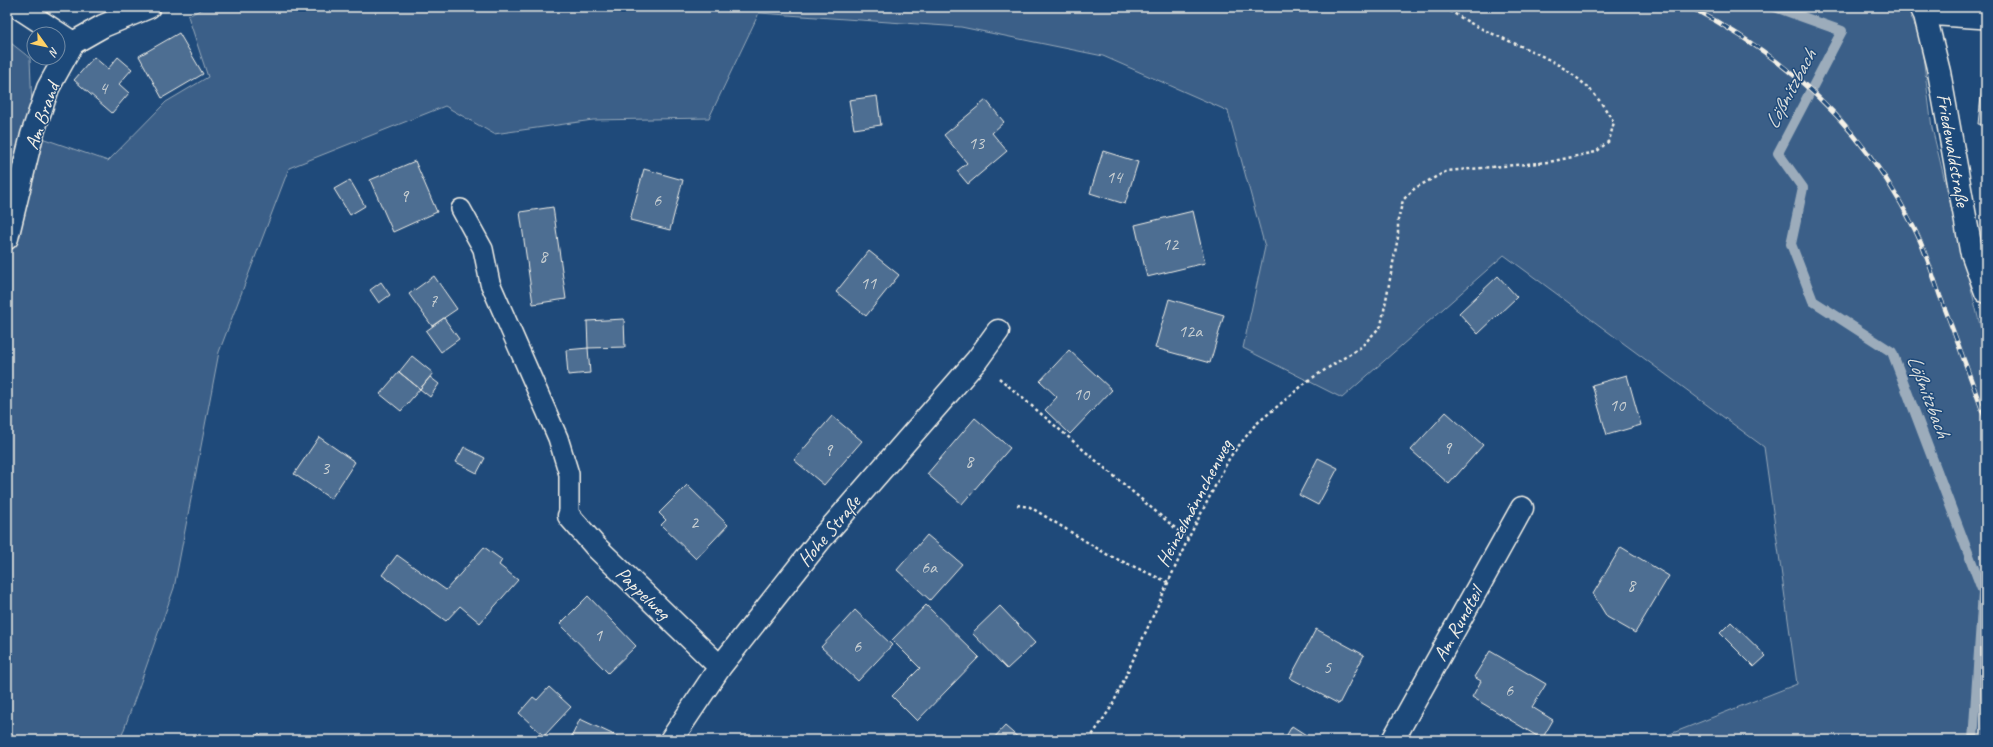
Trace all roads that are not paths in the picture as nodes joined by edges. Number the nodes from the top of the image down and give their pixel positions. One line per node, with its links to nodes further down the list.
1 (18, 7): 6 (street)
2 (148, 7): 6 (street)
3 (1923, 11): 4 (lane); 9 (street, Friedewaldstraße)
4 (1965, 12): 5 (lane)
5 (1986, 19)
6 (73, 43): 8 (street, Am Brand)
7 (461, 209): 12 (lane)
8 (7, 238)
9 (1986, 292)
10 (998, 331): 13 (street, Hohe Straße)
11 (1522, 508): 15 (street, Am Rundteil)
12 (569, 516): 13 (street, Pappelweg)
13 (720, 667): 14 (street, Hohe Straße)
14 (672, 740)
15 (1394, 740)

